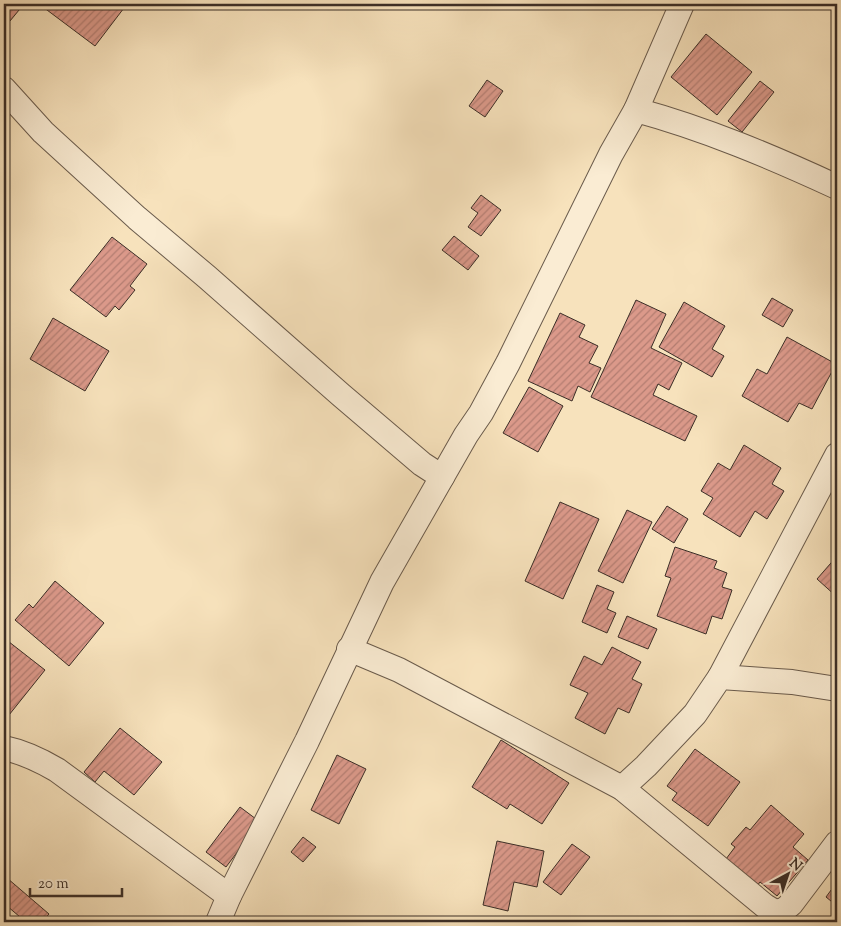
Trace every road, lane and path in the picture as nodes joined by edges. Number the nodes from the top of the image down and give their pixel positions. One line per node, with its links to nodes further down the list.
1 (682, 4): 3 (street)
2 (4, 89): 6 (street)
3 (636, 110): 4 (street); 6 (street)
4 (837, 187)
5 (837, 455): 8 (street)
6 (442, 477): 7 (street)
7 (349, 649): 11 (street); 13 (street)
8 (720, 678): 9 (street); 11 (street)
9 (837, 689)
10 (4, 748): 13 (street)
11 (622, 788): 14 (street)
12 (837, 843): 14 (street)
13 (229, 896): 15 (street)
14 (775, 917)
15 (218, 922)

